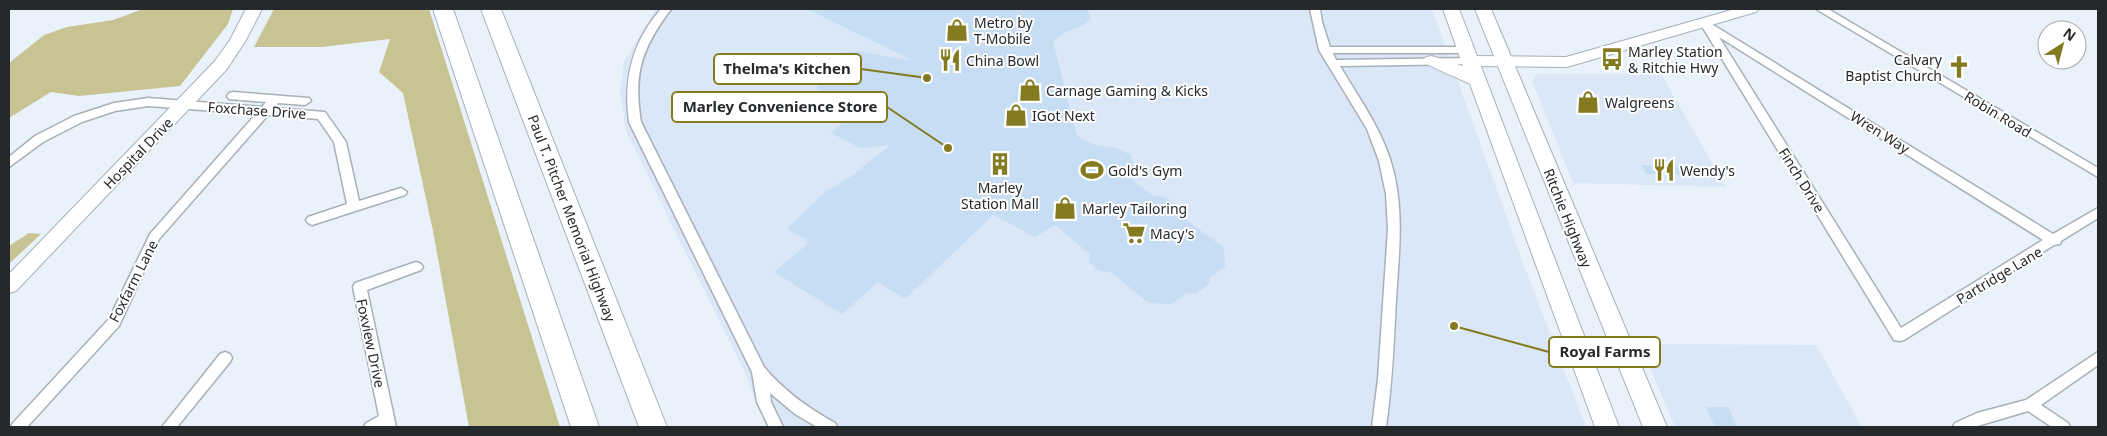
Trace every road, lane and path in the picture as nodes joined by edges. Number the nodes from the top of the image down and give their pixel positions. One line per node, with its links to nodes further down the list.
1 (254, 9): 19 (street, Hospital Drive)
2 (443, 9): 39 (highway)
3 (491, 9): 40 (highway, Paul T. Pitcher Memorial Highway)
4 (666, 9): 33 (street)
5 (1315, 9): 11 (street)
6 (1451, 9): 15 (main road)
7 (1483, 9): 12 (main road, Ritchie Highway)
8 (1752, 9): 10 (street)
9 (1821, 9): 22 (street, Robin Road)
10 (1705, 24): 12 (street); 27 (street, Wren Way); 30 (street, Finch Drive)
11 (1324, 50): 14 (street); 15 (street)
12 (1502, 56): 15 (street); 45 (main road, Ritchie Highway)
13 (1432, 62): 14 (street); 15 (main road)
14 (1331, 63): 43 (street)
15 (1472, 64): 44 (main road)
16 (233, 96): 17 (street)
17 (276, 99): 18 (street); 20 (street, Foxfarm Lane)
18 (305, 101)
19 (184, 105): 20 (street, Foxchase Drive); 21 (street, Foxchase Drive); 29 (street, Hospital Drive)
20 (266, 110): 24 (street, Foxchase Drive); 36 (street, Foxfarm Lane)
21 (9, 163)
22 (2098, 173)
23 (401, 192): 24 (street)
24 (354, 206): 26 (street)
25 (2098, 212): 27 (street, Partridge Lane)
26 (312, 220)
27 (2055, 241): 30 (street, Partridge Lane)
28 (416, 267): 35 (street, Foxview Drive)
29 (9, 286)
30 (1899, 336)
31 (225, 358): 37 (street)
32 (2098, 358): 34 (street)
33 (758, 371): 41 (street); 42 (street)
34 (2030, 405): 46 (street); 47 (street)
35 (388, 423): 38 (street)
36 (18, 427)
37 (169, 427)
38 (371, 427)
39 (585, 427)
40 (653, 427)
41 (776, 427)
42 (830, 427)
43 (1379, 427)
44 (1606, 427)
45 (1655, 427)
46 (1960, 427)
47 (2063, 427)

